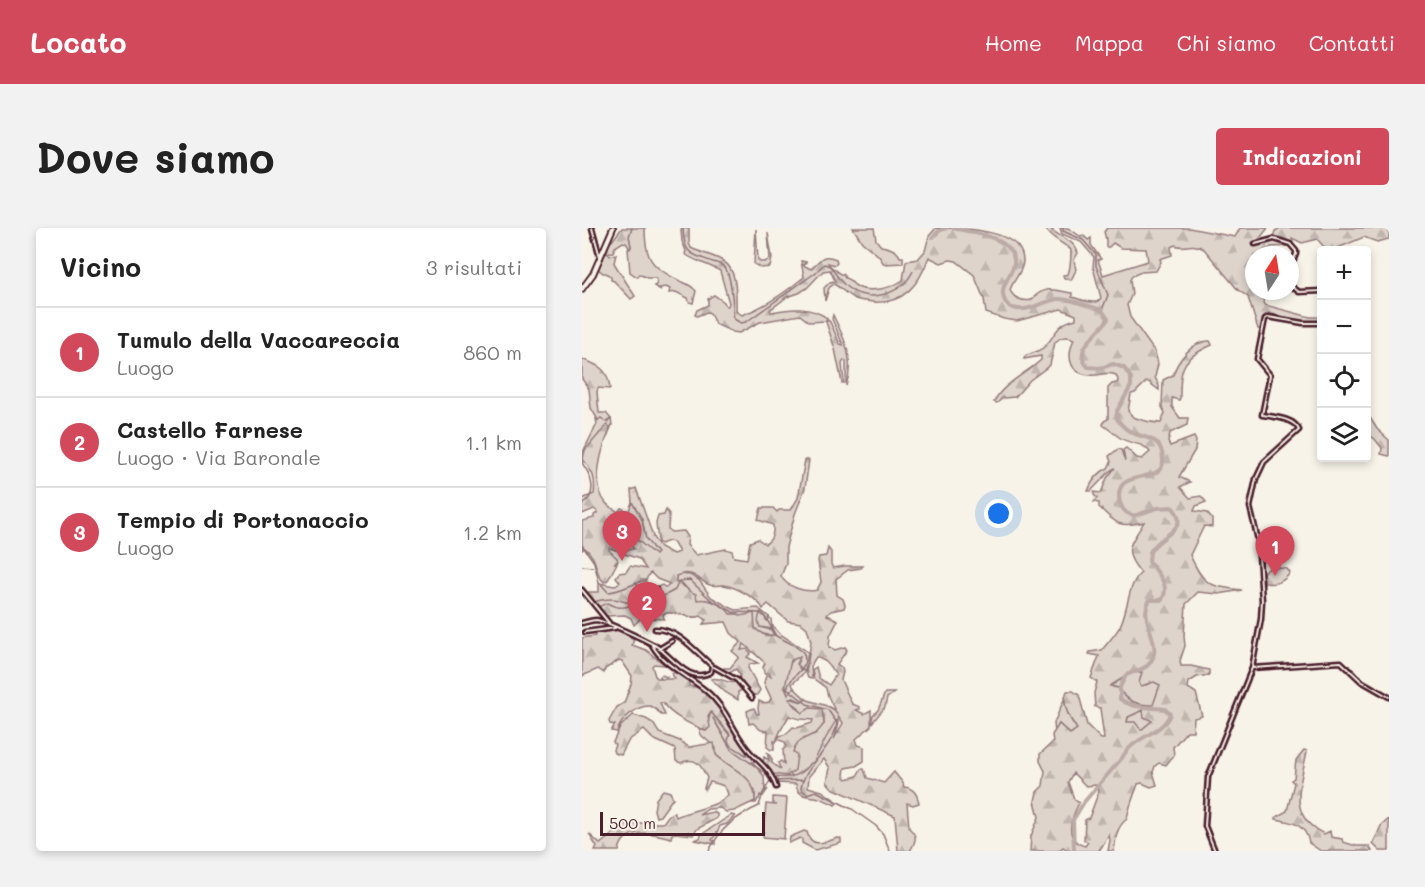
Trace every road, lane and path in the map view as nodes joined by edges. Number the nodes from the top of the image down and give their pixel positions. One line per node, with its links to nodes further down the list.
1 (592, 228): 5 (street)
2 (612, 228): 5 (street)
3 (1256, 244): 4 (street)
4 (1292, 246)
5 (600, 257): 6 (street)
6 (582, 288)
7 (1317, 291): 8 (street)
8 (1299, 292)
9 (1317, 322): 19 (street)
10 (582, 590): 12 (street)
11 (582, 623): 12 (street)
12 (614, 627): 14 (street); 16 (street)
13 (655, 629): 17 (street)
14 (585, 632)
15 (672, 641): 17 (street)
16 (652, 645): 17 (street); 22 (street)
17 (659, 649)
18 (714, 667): 21 (street)
19 (1252, 668): 20 (street); 23 (street)
20 (1389, 697)
21 (752, 698)
22 (775, 785)
23 (1215, 851)

